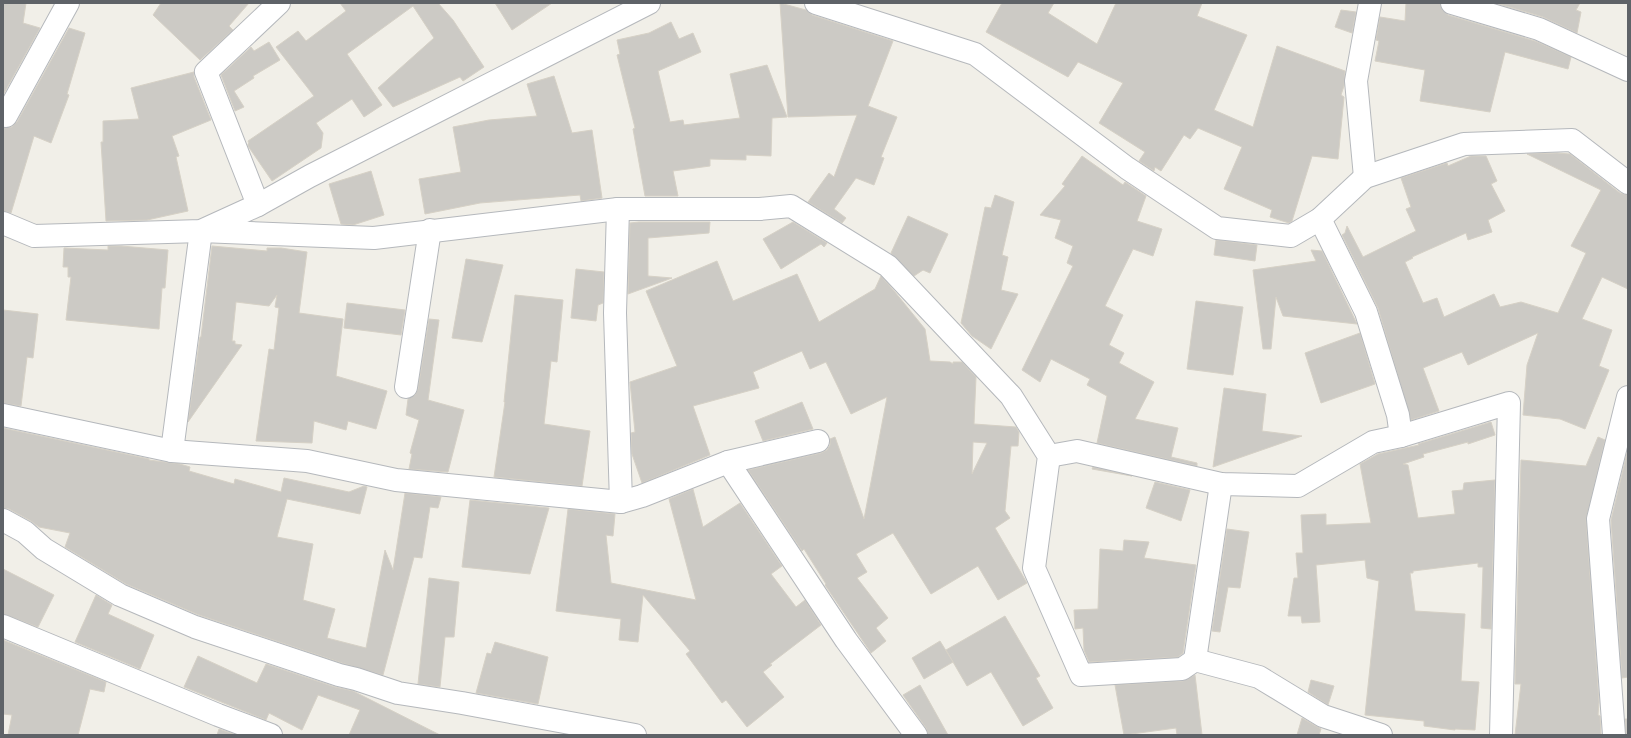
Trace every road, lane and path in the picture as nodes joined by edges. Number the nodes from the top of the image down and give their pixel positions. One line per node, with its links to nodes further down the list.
1 (68, 3): 8 (street)
2 (279, 3): 11 (street)
3 (648, 3): 11 (street)
4 (816, 3): 13 (street)
5 (1370, 3): 9 (street)
6 (1452, 3): 7 (street)
7 (1628, 70)
8 (6, 116)
9 (1365, 177): 10 (street); 13 (street)
10 (1628, 183)
11 (258, 205): 16 (street)
12 (618, 208): 15 (street); 23 (street); 26 (street)
13 (1320, 219): 20 (street)
14 (3, 224): 16 (street)
15 (430, 230): 16 (street); 17 (street)
16 (201, 231): 22 (street)
17 (406, 386)
18 (1628, 397): 35 (street)
19 (3, 415): 22 (street)
20 (1401, 436): 25 (street); 34 (street)
21 (818, 441): 24 (street)
22 (172, 452): 26 (street)
23 (1049, 456): 25 (street); 29 (street)
24 (728, 462): 26 (street); 32 (street)
25 (1221, 484): 29 (street)
26 (621, 502)
27 (3, 520): 31 (street)
28 (3, 626): 30 (street)
29 (1195, 660): 33 (street)
30 (271, 735)
31 (635, 735)
32 (916, 735)
33 (1381, 735)
34 (1501, 735)
35 (1614, 735)

